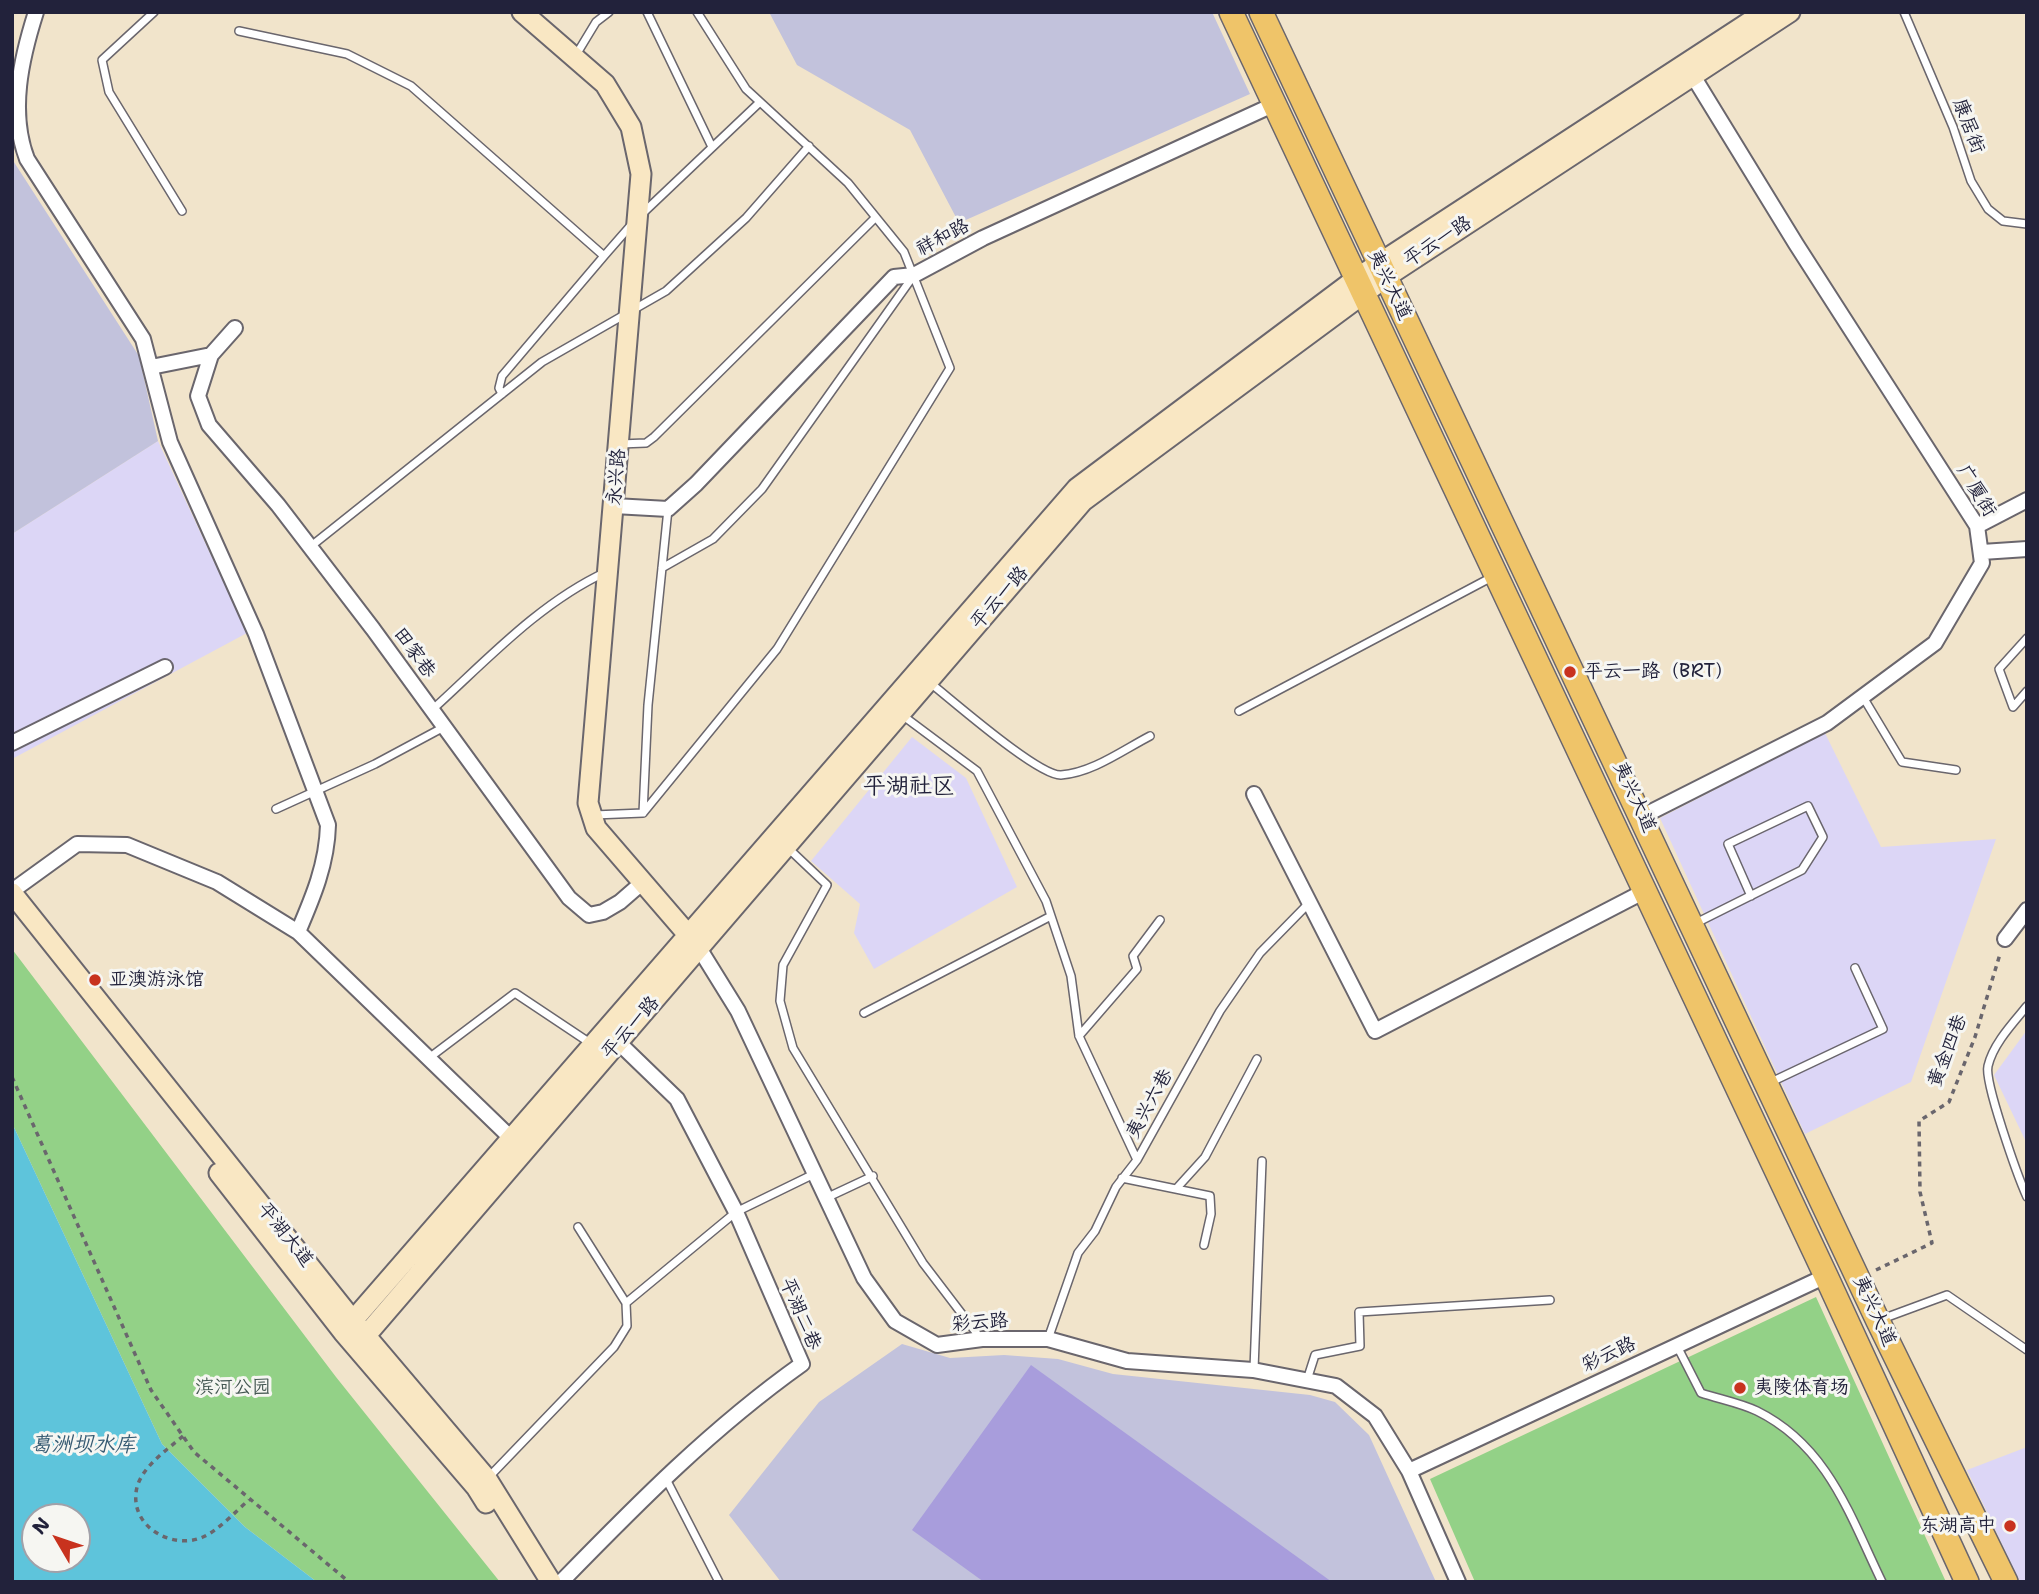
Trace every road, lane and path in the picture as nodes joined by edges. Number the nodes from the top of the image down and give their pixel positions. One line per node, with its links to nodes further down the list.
1 (36, 12): 30 (street)
2 (154, 12): 19 (lane)
3 (522, 12): 13 (main road, 永兴路)
4 (609, 12): 13 (lane)
5 (647, 12): 18 (lane)
6 (697, 12): 15 (lane)
7 (1231, 12): 16 (main road, 夷兴大道)
8 (1261, 12): 24 (main road, 夷兴大道)
9 (1765, 12): 24 (main road, 平云一路)
10 (1790, 12): 14 (main road, 平云一路)
11 (1904, 12): 22 (lane, 康居街)
12 (239, 31): 23 (lane)
13 (576, 56): 20 (main road, 永兴路)
14 (1693, 76): 24 (main road, 平云一路); 36 (street, 广厦街)
15 (760, 102): 17 (lane); 18 (lane)
16 (1275, 104): 25 (street, 祥和路); 26 (main road, 夷兴大道)
17 (809, 146): 21 (lane); 27 (lane)
18 (712, 147): 20 (lane)
19 (183, 211)
20 (637, 218): 23 (lane); 27 (main road, 永兴路)
21 (875, 218): 25 (lane); 32 (lane)
22 (2027, 223)
23 (604, 256): 31 (lane)
24 (1382, 270): 26 (main road, 平云一路); 60 (main road, 夷兴大道)
25 (914, 275): 35 (street, 祥和路); 40 (lane); 58 (lane)
26 (1360, 285): 42 (main road, 夷兴大道); 45 (main road, 平云一路); 74 (main road, 平云一路)
27 (630, 312): 31 (lane); 32 (main road, 永兴路)
28 (235, 328): 29 (street, 田家巷)
29 (211, 355): 30 (street); 37 (street, 田家巷)
30 (150, 367): 55 (street)
31 (502, 394): 37 (lane)
32 (619, 444): 34 (main road, 永兴路)
33 (2027, 500): 36 (street)
34 (614, 506): 35 (street); 41 (main road, 永兴路)
35 (668, 509): 40 (lane)
36 (1977, 526): 39 (street, 广厦街)
37 (310, 547): 48 (street, 田家巷)
38 (2027, 549): 39 (street)
39 (1982, 552): 47 (street)
40 (662, 568): 58 (lane)
41 (609, 571): 48 (lane); 59 (main road, 永兴路)
42 (1496, 575): 49 (lane); 63 (main road, 夷兴大道)
43 (2027, 638): 46 (lane)
44 (165, 667): 53 (street)
45 (929, 681): 50 (main road, 平云一路); 52 (lane)
46 (2027, 691)
47 (1863, 697): 54 (lane); 60 (street)
48 (432, 710): 51 (street, 田家巷)
49 (1239, 711)
50 (900, 714): 61 (main road, 平云一路); 69 (lane)
51 (444, 727): 55 (lane); 62 (street, 田家巷)
52 (1150, 736)
53 (12, 743)
54 (1956, 770)
55 (317, 790): 57 (lane); 72 (street)
56 (1254, 794): 66 (street)
57 (276, 809)
58 (643, 813): 59 (lane)
59 (592, 815): 62 (main road, 永兴路)
60 (1643, 816): 71 (main road, 夷兴大道)
61 (786, 847): 74 (main road, 平云一路); 89 (lane)
62 (643, 882): 74 (main road, 永兴路)
63 (1645, 891): 66 (street); 97 (main road, 夷兴大道)
64 (12, 892): 72 (street); 102 (main road, 平湖大道)
65 (1751, 896): 65 (lane); 71 (lane)
66 (1309, 902): 86 (lane, 夷兴六巷)
67 (2027, 910): 73 (street)
68 (12, 911): 102 (main road, 平湖大道)
69 (1051, 916): 77 (lane); 78 (lane)
70 (1160, 920): 78 (lane)
71 (1693, 924): 84 (main road, 夷兴大道)
72 (298, 932): 81 (street)
73 (2005, 939): 98 (path, 黄金四巷)
74 (694, 942): 79 (main road, 平云一路); 80 (main road, 平云一路); 88 (street, 彩云路)
75 (1855, 968): 84 (lane)
76 (2027, 1006): 92 (lane)
77 (864, 1013)
78 (1079, 1036): 86 (lane)
79 (618, 1042): 94 (street, 平湖二巷); 102 (main road, 平云一路)
80 (594, 1045): 81 (lane); 85 (main road, 平云一路)
81 (429, 1058): 85 (street)
82 (1257, 1059): 91 (lane)
83 (12, 1077): 109 (path)
84 (1768, 1083): 98 (main road, 夷兴大道)
85 (512, 1139): 102 (main road, 平云一路)
86 (1137, 1160): 90 (lane, 夷兴六巷)
87 (1262, 1161): 107 (lane)
88 (815, 1173): 93 (street, 彩云路); 94 (lane)
89 (873, 1176): 93 (lane); 103 (lane)
90 (1122, 1178): 91 (lane); 104 (lane, 夷兴六巷)
91 (1176, 1189): 96 (lane)
92 (2027, 1197)
93 (826, 1198): 103 (street, 彩云路)
94 (736, 1212): 100 (lane); 111 (street, 平湖二巷)
95 (578, 1227): 100 (lane)
96 (1204, 1245)
97 (1826, 1276): 105 (street, 彩云路); 121 (main road, 夷兴大道)
98 (1858, 1278): 101 (main road, 夷兴大道)
99 (1549, 1300): 108 (lane)
100 (626, 1303): 112 (lane)
101 (1878, 1321): 106 (lane); 122 (main road, 夷兴大道)
102 (355, 1334): 112 (main road, 平湖大道); 115 (main road, 平湖大道)
103 (982, 1339): 104 (street, 彩云路)
104 (1048, 1339): 107 (street, 彩云路)
105 (1676, 1344): 110 (street, 彩云路); 120 (lane)
106 (2027, 1350)
107 (1254, 1370): 108 (street, 彩云路)
108 (1307, 1381): 110 (street, 彩云路)
109 (183, 1436): 113 (path); 113 (path)
110 (1409, 1471): 119 (street, 彩云路)
111 (664, 1476): 117 (street, 平湖二巷); 118 (lane)
112 (486, 1479): 116 (main road, 平湖大道)
113 (249, 1500): 114 (path)
114 (349, 1582)
115 (535, 1582)
116 (551, 1582)
117 (561, 1582)
118 (719, 1582)
119 (1458, 1582)
120 (1882, 1582)
121 (1967, 1582)
122 (2006, 1582)

